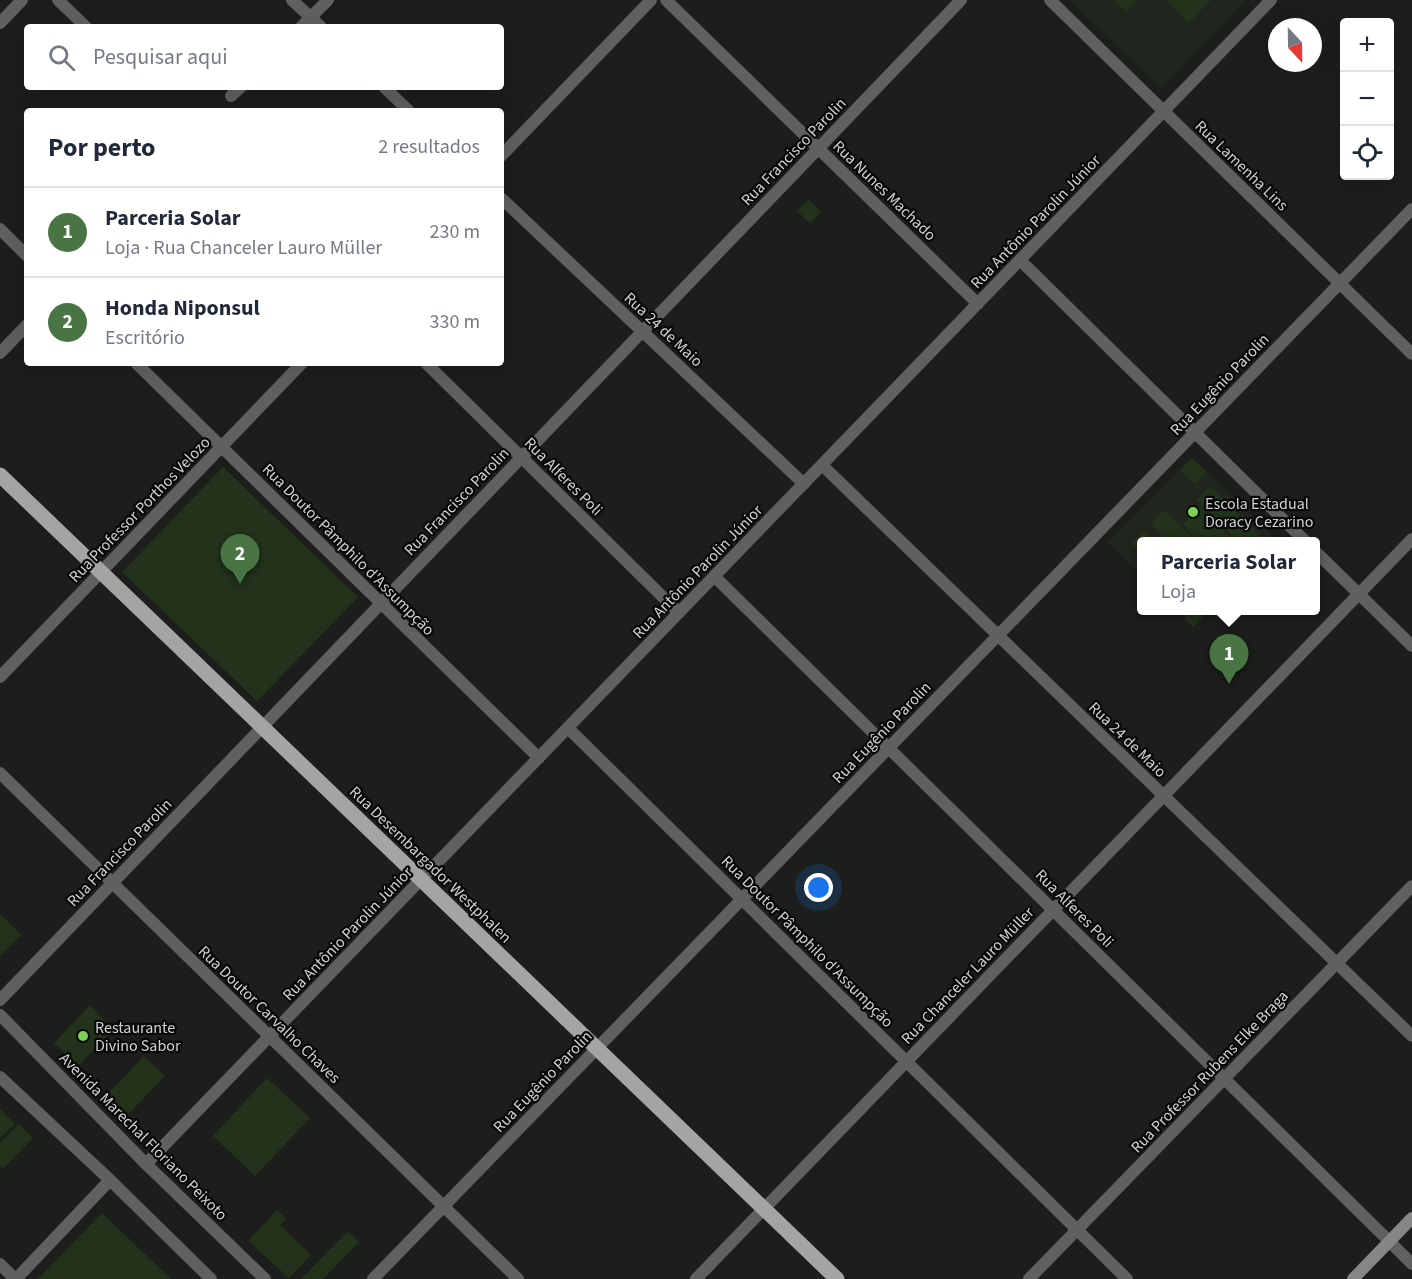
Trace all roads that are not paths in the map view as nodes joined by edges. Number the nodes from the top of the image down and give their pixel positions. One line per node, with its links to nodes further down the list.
1 (22, 0): 11 (street)
2 (58, 0): 12 (street)
3 (292, 0): 10 (street)
4 (328, 0): 10 (street)
5 (651, 0): 21 (street)
6 (666, 0): 20 (street, Rua Nunes Machado)
7 (961, 0): 20 (street, Rua Francisco Parolin)
8 (1050, 0): 19 (street, Rua Lamenha Lins)
9 (1271, 0): 19 (street, Rua Antônio Parolin Júnior)
10 (310, 18): 13 (street); 14 (street)
11 (0, 23)
12 (83, 24)
13 (304, 24)
14 (317, 24)
15 (237, 90): 17 (street)
16 (387, 90): 18 (street)
17 (231, 96)
18 (406, 108)
19 (1164, 111): 26 (street, Rua Antônio Parolin Júnior); 27 (street, Rua Lamenha Lins)
20 (819, 148): 28 (street, Rua Nunes Machado); 30 (street, Rua Francisco Parolin)
21 (504, 153)
22 (504, 201): 30 (street, Rua 24 de Maio)
23 (1412, 209): 27 (street, Rua Eugênio Parolin)
24 (0, 229): 25 (street)
25 (24, 253)
26 (1020, 260): 28 (street, Rua Antônio Parolin Júnior); 36 (street)
27 (1340, 283): 32 (street, Rua Lamenha Lins); 36 (street, Rua Eugênio Parolin)
28 (978, 304): 39 (street, Rua Antônio Parolin Júnior)
29 (24, 328): 31 (street)
30 (642, 331): 38 (street, Rua Francisco Parolin); 41 (street, Rua 24 de Maio)
31 (0, 352)
32 (1412, 354)
33 (139, 366): 37 (street, Rua Doutor Pâmphilo d'Assumpção)
34 (299, 366): 37 (street, Rua Professor Porthos Velozo)
35 (429, 366): 38 (street, Rua Alferes Poli)
36 (1195, 432): 42 (street); 50 (street, Rua Eugênio Parolin)
37 (222, 447): 45 (street, Rua Professor Porthos Velozo); 48 (street, Rua Doutor Pâmphilo d'Assumpção)
38 (522, 457): 48 (street, Rua Francisco Parolin); 49 (street, Rua Alferes Poli)
39 (822, 465): 41 (street, Rua Antônio Parolin Júnior); 50 (street, Rua 24 de Maio)
40 (0, 475): 45 (main road, Rua Desembargador Westphalen)
41 (804, 484): 46 (street, Rua Antônio Parolin Júnior)
42 (1301, 537)
43 (1412, 539): 47 (street, Rua Chanceler Lauro Müller)
44 (1320, 556): 47 (street)
45 (101, 572): 52 (street, Rua Professor Porthos Velozo); 53 (main road, Rua Desembargador Westphalen)
46 (714, 576): 49 (street, Rua Antônio Parolin Júnior); 55 (street, Rua Alferes Poli)
47 (1359, 594): 51 (street); 58 (street, Rua Chanceler Lauro Müller)
48 (381, 603): 53 (street, Rua Francisco Parolin); 56 (street, Rua Doutor Pâmphilo d'Assumpção)
49 (679, 613): 54 (street, Rua Antônio Parolin Júnior)
50 (998, 635): 55 (street, Rua Eugênio Parolin); 58 (street, Rua 24 de Maio)
51 (1412, 646)
52 (0, 677)
53 (262, 727): 59 (main road, Rua Desembargador Westphalen); 60 (street, Rua Francisco Parolin)
54 (568, 728): 56 (street, Rua Antônio Parolin Júnior); 62 (street, Rua Doutor Pâmphilo d'Assumpção)
55 (888, 748): 62 (street, Rua Eugênio Parolin); 63 (street, Rua Alferes Poli)
56 (539, 758): 59 (street, Rua Antônio Parolin Júnior)
57 (0, 773): 60 (street, Rua Doutor Carvalho Chaves)
58 (1164, 796): 63 (street, Rua Chanceler Lauro Müller); 64 (street, Rua 24 de Maio)
59 (421, 880): 68 (street, Rua Antônio Parolin Júnior); 69 (main road, Rua Desembargador Westphalen)
60 (112, 883): 65 (street, Rua Francisco Parolin); 68 (street, Rua Doutor Carvalho Chaves)
61 (1412, 886): 64 (street, Rua Professor Rubens Elke Braga)
62 (742, 899): 69 (street, Rua Eugênio Parolin); 70 (street, Rua Doutor Pâmphilo d'Assumpção)
63 (1053, 910): 70 (street, Rua Chanceler Lauro Müller); 72 (street, Rua Alferes Poli)
64 (1337, 963): 67 (street, Rua 24 de Maio); 72 (street, Rua Professor Rubens Elke Braga)
65 (0, 1000)
66 (0, 1015): 73 (street, Avenida Marechal Floriano Peixoto)
67 (1412, 1036)
68 (270, 1037): 73 (street, Rua Antônio Parolin Júnior); 75 (street, Rua Doutor Carvalho Chaves)
69 (597, 1048): 75 (street, Rua Eugênio Parolin); 76 (main road, Rua Desembargador Westphalen)
70 (906, 1062): 76 (street, Rua Chanceler Lauro Müller); 78 (street, Rua Doutor Pâmphilo d'Assumpção)
71 (0, 1077): 74 (street)
72 (1224, 1079): 78 (street, Rua Professor Rubens Elke Braga); 79 (street, Rua Alferes Poli)
73 (146, 1164): 84 (street, Avenida Marechal Floriano Peixoto)
74 (110, 1180): 82 (street); 83 (street)
75 (443, 1206): 85 (street, Rua Eugênio Parolin); 86 (street, Rua Doutor Carvalho Chaves)
76 (764, 1209): 87 (street, Rua Chanceler Lauro Müller); 88 (main road, Rua Desembargador Westphalen)
77 (1412, 1218): 79 (main road)
78 (1077, 1230): 89 (street, Rua Professor Rubens Elke Braga); 90 (street, Rua Doutor Pâmphilo d'Assumpção)
79 (1389, 1242): 81 (street, Rua Alferes Poli); 91 (main road)
80 (0, 1264): 82 (street)
81 (1412, 1264)
82 (15, 1279)
83 (211, 1279)
84 (265, 1279)
85 (373, 1279)
86 (518, 1279)
87 (696, 1279)
88 (837, 1279)
89 (1029, 1279)
90 (1127, 1279)
91 (1353, 1279)

